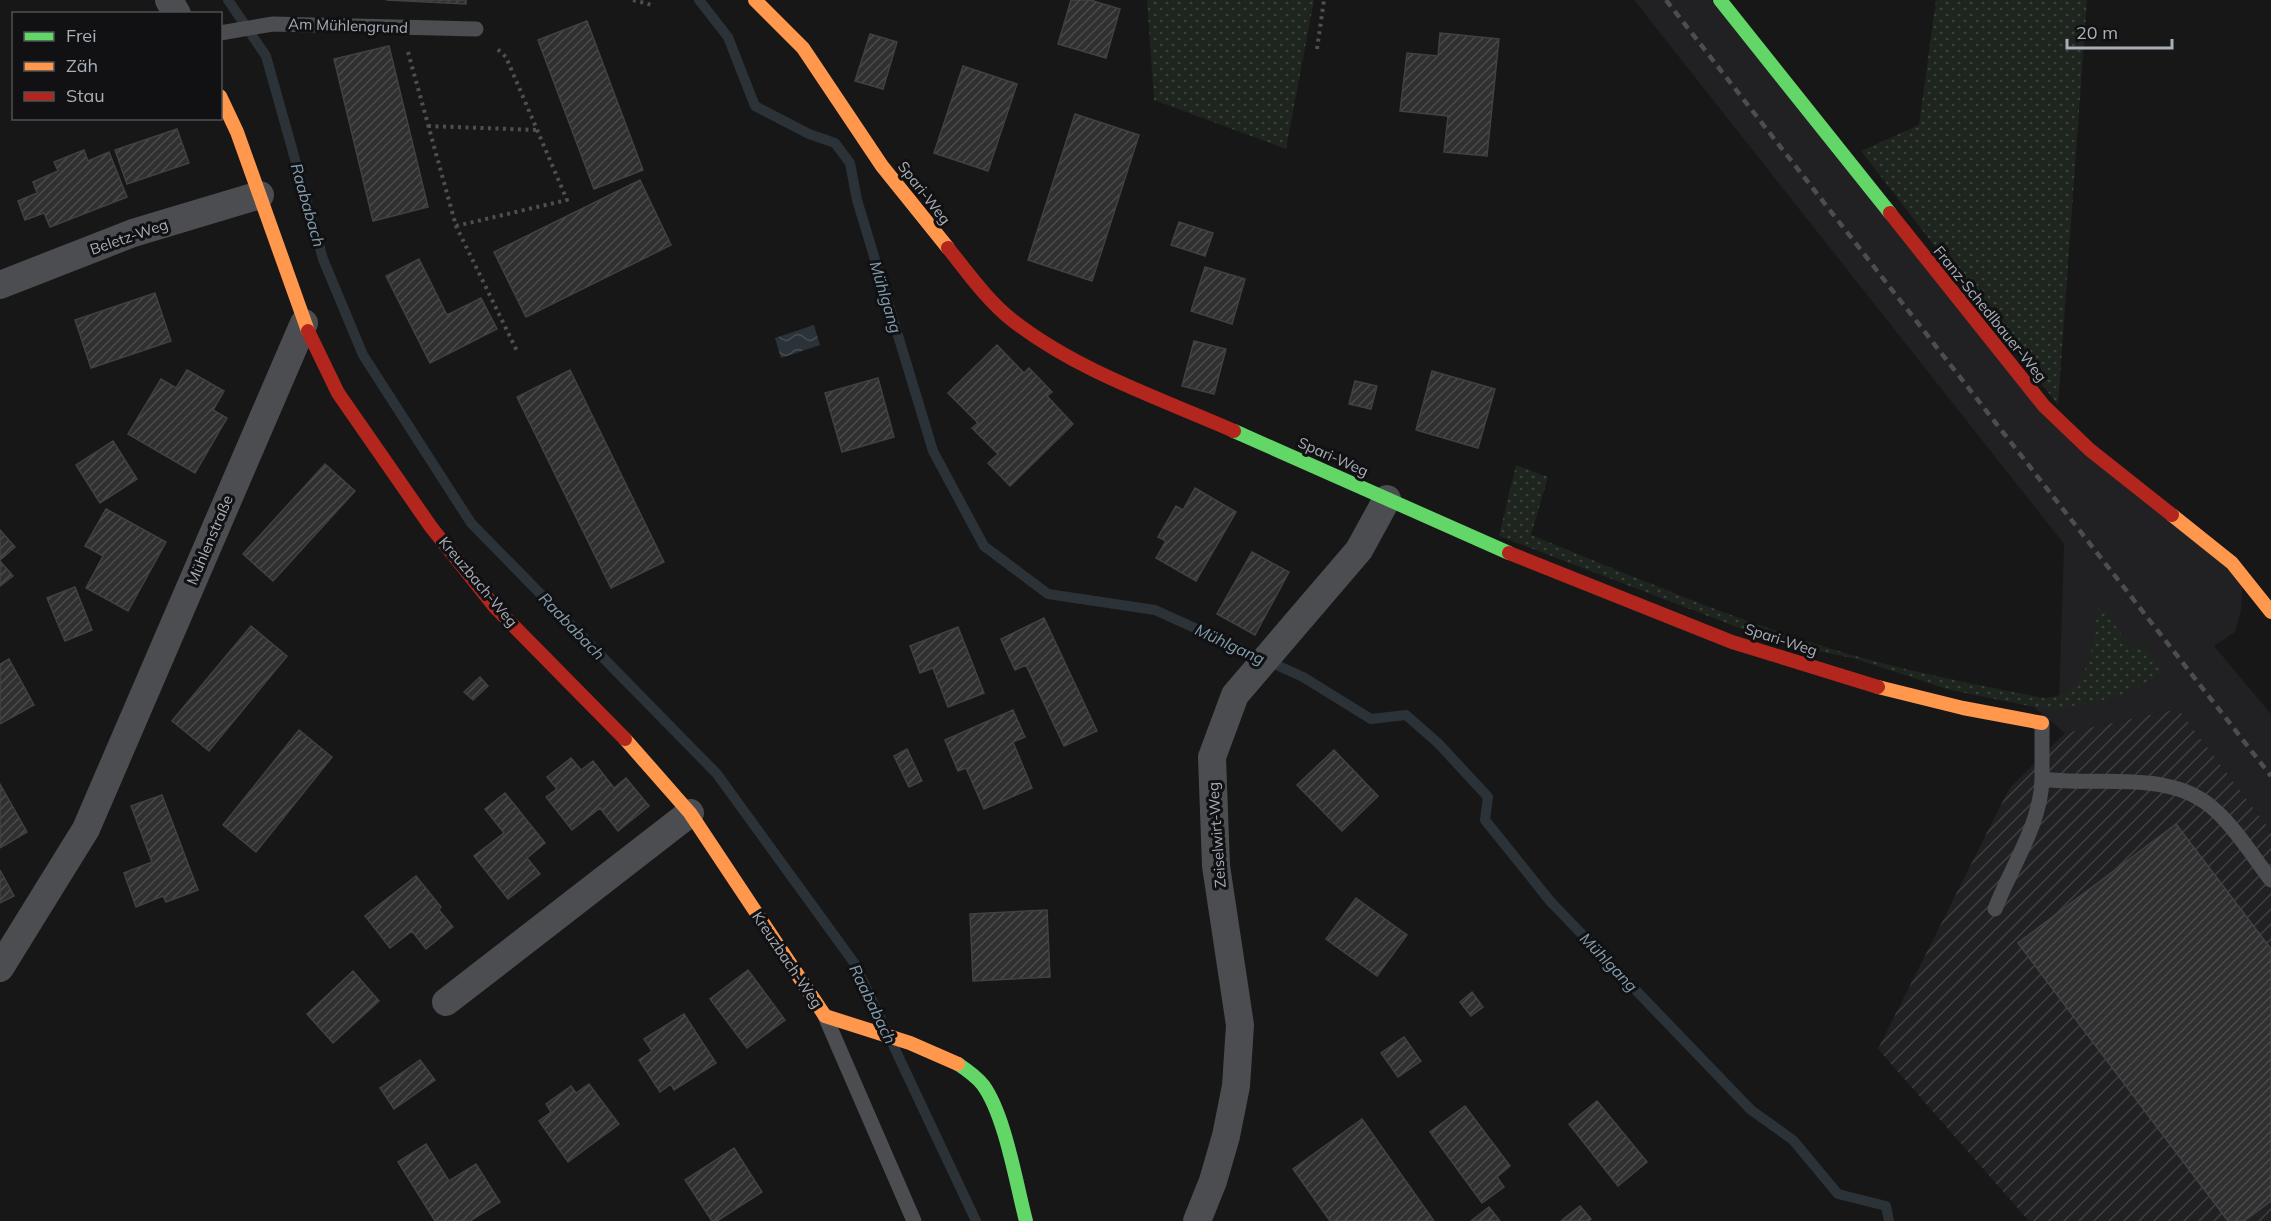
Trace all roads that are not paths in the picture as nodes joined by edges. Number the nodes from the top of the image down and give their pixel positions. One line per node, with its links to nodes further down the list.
1 (755, 0): 9 (street, Spari-Weg)
2 (1720, 0): 10 (street, Franz-Schedlbauer-Weg)
3 (476, 29): 4 (lane, Am Mühlengrund)
4 (222, 33)
5 (222, 100): 6 (street)
6 (260, 195): 7 (street, Beletz-Weg); 8 (street)
7 (0, 285)
8 (304, 323): 13 (street, Kreuzbach-Weg); 16 (street, Mühlenstraße)
9 (1387, 499): 11 (street, Spari-Weg); 21 (street, Zeiselwirt-Weg)
10 (2271, 612)
11 (2042, 723): 12 (lane)
12 (2042, 779): 14 (lane); 15 (lane)
13 (690, 813): 17 (street); 18 (street, Kreuzbach-Weg)
14 (2271, 880)
15 (1995, 909)
16 (0, 968)
17 (446, 1002)
18 (825, 1016): 19 (lane, Kreuzbach-Weg); 20 (street, Kreuzbach-Weg)
19 (914, 1221)
20 (1026, 1221)
21 (1197, 1221)

